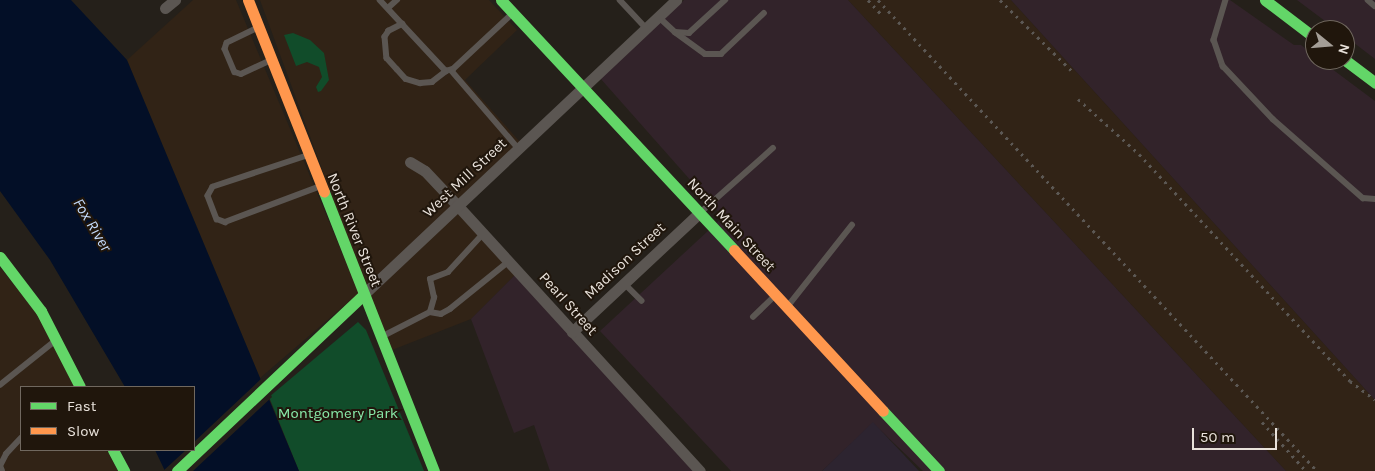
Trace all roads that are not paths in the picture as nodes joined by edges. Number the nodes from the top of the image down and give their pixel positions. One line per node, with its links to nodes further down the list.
1 (175, 0): 13 (street)
2 (248, 0): 19 (street, North River Street)
3 (380, 0): 14 (lane)
4 (396, 0): 14 (lane)
5 (501, 0): 16 (street, North Main Street)
6 (620, 0): 20 (lane)
7 (676, 0): 17 (street, West Mill Street)
8 (725, 0): 22 (lane)
9 (1226, 0): 33 (lane)
10 (1265, 0): 21 (street)
11 (1368, 0): 12 (lane)
12 (1375, 6)
13 (165, 8)
14 (388, 8): 18 (lane)
15 (764, 13): 22 (lane)
16 (512, 14): 25 (lane); 27 (street, North Main Street)
17 (659, 17): 20 (street, West Mill Street); 22 (lane)
18 (403, 24): 25 (lane); 25 (lane)
19 (258, 28): 23 (street, North River Street); 23 (lane)
20 (646, 28): 27 (street, West Mill Street)
21 (1305, 30)
22 (675, 32)
23 (270, 60): 30 (street, North River Street)
24 (1355, 68): 26 (street)
25 (448, 70): 28 (lane)
26 (1375, 83)
27 (582, 88): 28 (street, West Mill Street); 35 (street, North Main Street)
28 (518, 148): 34 (street, West Mill Street)
29 (773, 148): 35 (lane)
30 (309, 155): 32 (street, North River Street); 32 (lane)
31 (410, 162): 34 (street, Pearl Street)
32 (321, 186): 41 (street, North River Street)
33 (1375, 199)
34 (457, 206): 37 (street, Pearl Street); 41 (street, West Mill Street)
35 (699, 213): 40 (street, Madison Street); 42 (street, North Main Street)
36 (852, 225): 44 (lane)
37 (483, 234): 39 (street, Pearl Street); 45 (lane)
38 (0, 257): 49 (street)
39 (508, 262): 45 (lane); 47 (street, Pearl Street)
40 (624, 283): 43 (lane); 47 (street, Madison Street)
41 (364, 294): 48 (street, North River Street); 56 (street, West Mill Street)
42 (775, 295): 44 (street, North Main Street); 46 (lane)
43 (642, 301)
44 (787, 307): 59 (street, North Main Street)
45 (430, 312): 48 (lane)
46 (754, 316)
47 (572, 332): 58 (street, Pearl Street)
48 (381, 336): 57 (street, North River Street)
49 (56, 340): 50 (lane); 51 (street)
50 (0, 385)
51 (77, 386)
52 (20, 439): 54 (lane)
53 (114, 451): 55 (street)
54 (2, 471)
55 (124, 471)
56 (177, 471)
57 (434, 471)
58 (700, 471)
59 (939, 471)

